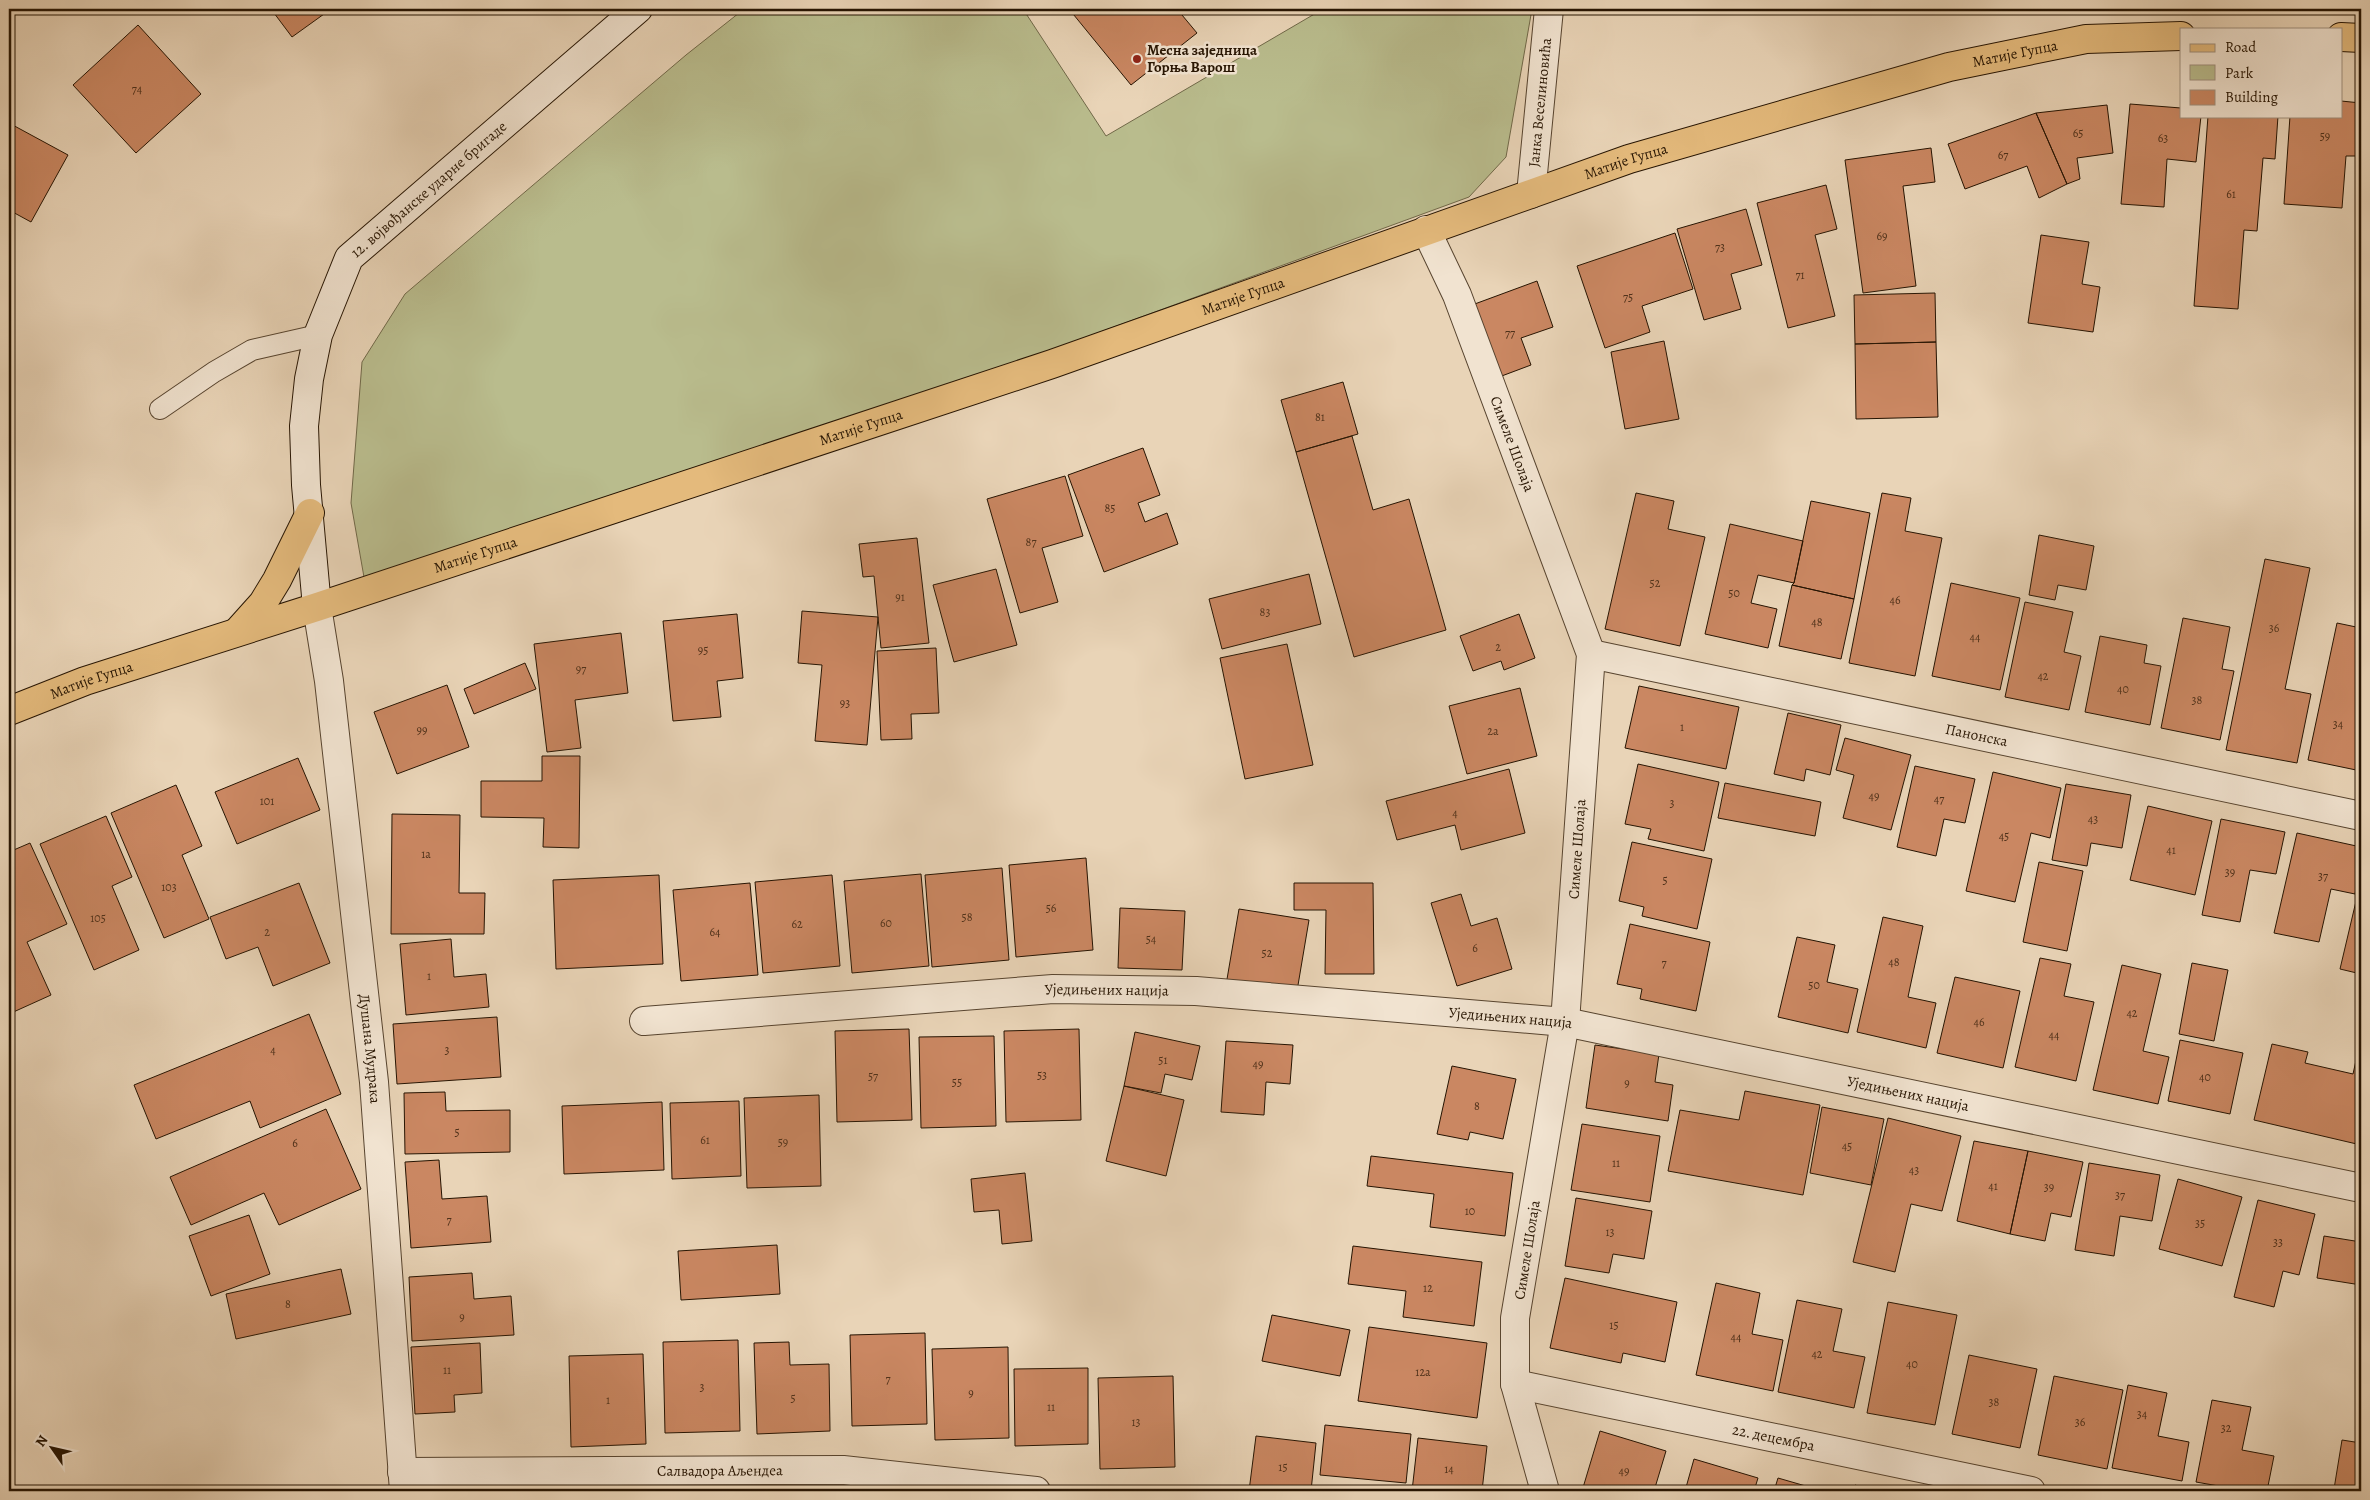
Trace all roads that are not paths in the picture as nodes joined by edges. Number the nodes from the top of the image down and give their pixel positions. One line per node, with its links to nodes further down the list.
1 (638, 9): 8 (street, 12. војвођанске ударне бригаде)
2 (1549, 9): 6 (street, Јанка Веселиновића)
3 (2180, 36): 6 (main road, Матије Гупца)
4 (2342, 37): 5 (main road)
5 (2361, 38)
6 (1531, 194): 7 (main road, Матије Гупца)
7 (1426, 230): 11 (main road, Матије Гупца); 13 (street, Симеле Шолаја)
8 (318, 335): 9 (lane); 10 (street)
9 (160, 409)
10 (310, 513): 11 (street); 12 (main road)
11 (318, 607): 12 (main road, Матије Гупца); 20 (street, Душана Мудрака)
12 (237, 633): 14 (main road, Матије Гупца)
13 (1591, 654): 15 (street, Панонска); 17 (street, Симеле Шолаја)
14 (9, 711)
15 (2361, 816)
16 (644, 1021): 17 (street, Уједињених нација)
17 (1565, 1022): 18 (street, Уједињених нација); 19 (street, Симеле Шолаја)
18 (2361, 1188)
19 (1515, 1384): 22 (street, Симеле Шолаја); 23 (street, 22. децембра)
20 (403, 1482): 21 (street, Салвадора Аљендеа)
21 (1036, 1491)
22 (1545, 1491)
23 (2031, 1491)

